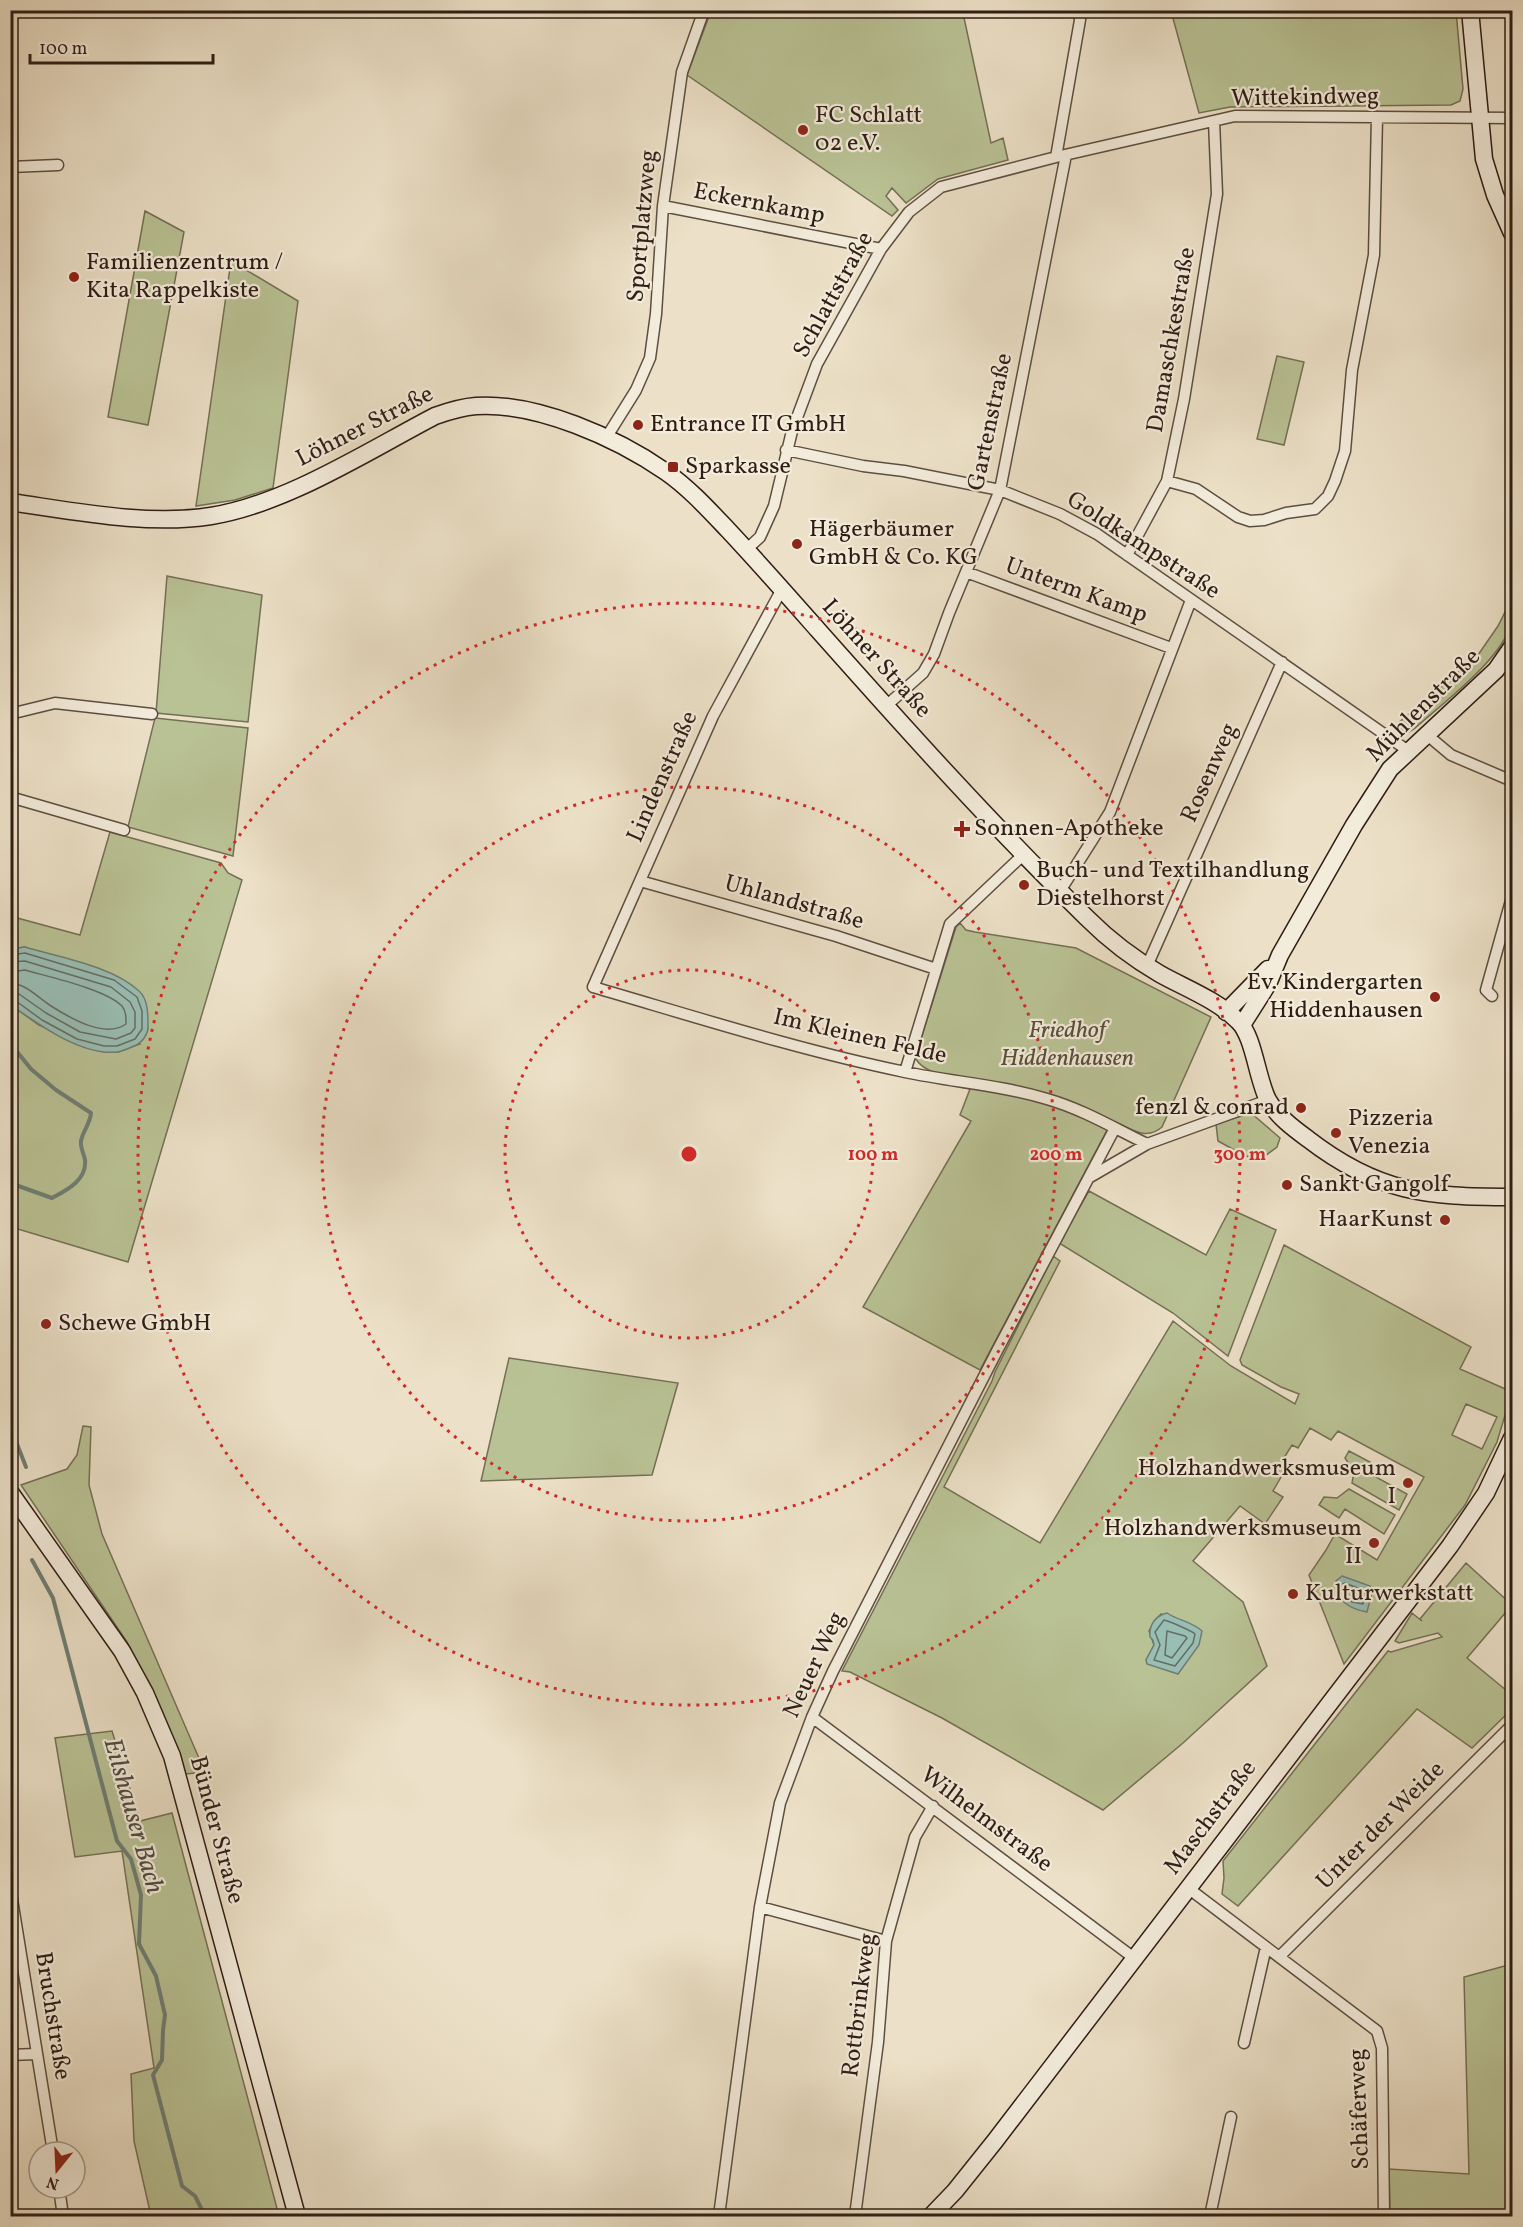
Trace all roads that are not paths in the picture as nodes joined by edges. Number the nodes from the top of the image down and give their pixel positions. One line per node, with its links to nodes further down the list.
1 (705, 10): 11 (street, Sportplatzweg)
2 (1079, 10): 8 (street)
3 (1470, 10): 4 (main road)
4 (1479, 116): 5 (street, Wittekindweg); 6 (street, Wittekindweg); 12 (main road)
5 (1377, 117): 7 (street, Wittekindweg); 16 (street)
6 (1512, 118)
7 (1214, 121): 8 (street, Wittekindweg); 16 (street, Damaschkestraße)
8 (1061, 156): 13 (street, Schlattstraße); 17 (street, Gartenstraße)
9 (58, 165): 10 (street)
10 (10, 167)
11 (663, 206): 13 (street, Eckernkamp); 14 (street, Sportplatzweg)
12 (1512, 233)
13 (881, 249): 15 (street, Schlattstraße)
14 (606, 438): 18 (main road, Löhner Straße); 19 (main road, Löhner Straße)
15 (786, 450): 17 (street, Goldkampstraße); 19 (street, Schlattstraße)
16 (1167, 482): 20 (street, Damaschkestraße)
17 (1000, 490): 20 (street, Goldkampstraße); 21 (street, Gartenstraße)
18 (10, 502)
19 (747, 549): 22 (main road, Löhner Straße)
20 (1127, 555): 23 (street, Goldkampstraße)
21 (966, 572): 25 (street, Unterm Kamp); 27 (street, Gartenstraße)
22 (782, 589): 27 (main road, Löhner Straße); 36 (street, Lindenstraße)
23 (1191, 600): 25 (street); 26 (street, Goldkampstraße)
24 (1512, 647): 30 (main road, Mühlenstraße)
25 (1171, 648): 37 (street)
26 (1282, 662): 31 (street, Goldkampstraße); 40 (street, Rosenweg)
27 (886, 706): 35 (main road, Löhner Straße)
28 (10, 714): 29 (street)
29 (152, 714)
30 (1426, 734): 31 (main road, Mühlenstraße); 32 (street)
31 (1407, 750): 39 (main road, Mühlenstraße)
32 (1512, 781)
33 (10, 797): 34 (street)
34 (124, 830)
35 (1024, 854): 37 (main road, Löhner Straße); 41 (street)
36 (640, 881): 41 (street, Uhlandstraße); 42 (street, Lindenstraße)
37 (1060, 891): 40 (main road, Löhner Straße)
38 (1512, 897): 43 (street)
39 (1280, 955): 44 (main road, Mühlenstraße); 45 (main road, Mühlenstraße)
40 (1147, 966): 44 (main road, Löhner Straße)
41 (936, 969): 46 (street)
42 (593, 987): 46 (street, Im Kleinen Felde)
43 (1492, 996)
44 (1226, 1012): 45 (main road, Löhner Straße)
45 (1242, 1025): 47 (main road)
46 (905, 1072): 48 (street, Im Kleinen Felde)
47 (1268, 1100): 49 (street); 51 (main road)
48 (1115, 1128): 49 (street); 50 (street, Neuer Weg)
49 (1147, 1144): 50 (street)
50 (1089, 1178): 54 (street, Neuer Weg)
51 (1509, 1198)
52 (1512, 1438): 58 (main road, Maschstraße)
53 (10, 1492): 71 (main road, Bünder Straße)
54 (812, 1717): 56 (street, Wilhelmstraße); 59 (street, Neuer Weg)
55 (1512, 1725): 62 (street, Unter der Weide)
56 (933, 1806): 60 (street, Rottbrinkweg); 63 (street, Wilhelmstraße)
57 (10, 1887): 65 (street, Bruchstraße)
58 (1188, 1888): 61 (street, Schäferweg); 63 (main road, Maschstraße)
59 (760, 1907): 60 (street); 72 (street, Neuer Weg)
60 (886, 1941): 73 (street, Rottbrinkweg)
61 (1266, 1947): 62 (street, Schäferweg); 64 (street)
62 (1280, 1956): 76 (street, Schäferweg)
63 (1134, 1958): 74 (main road, Maschstraße)
64 (1244, 2043)
65 (36, 2054): 66 (street); 68 (street, Bruchstraße)
66 (10, 2055)
67 (1231, 2117): 75 (street)
68 (51, 2140)
69 (61, 2200): 70 (street)
70 (63, 2217)
71 (297, 2217)
72 (719, 2217)
73 (855, 2217)
74 (931, 2217)
75 (1210, 2217)
76 (1384, 2217)

